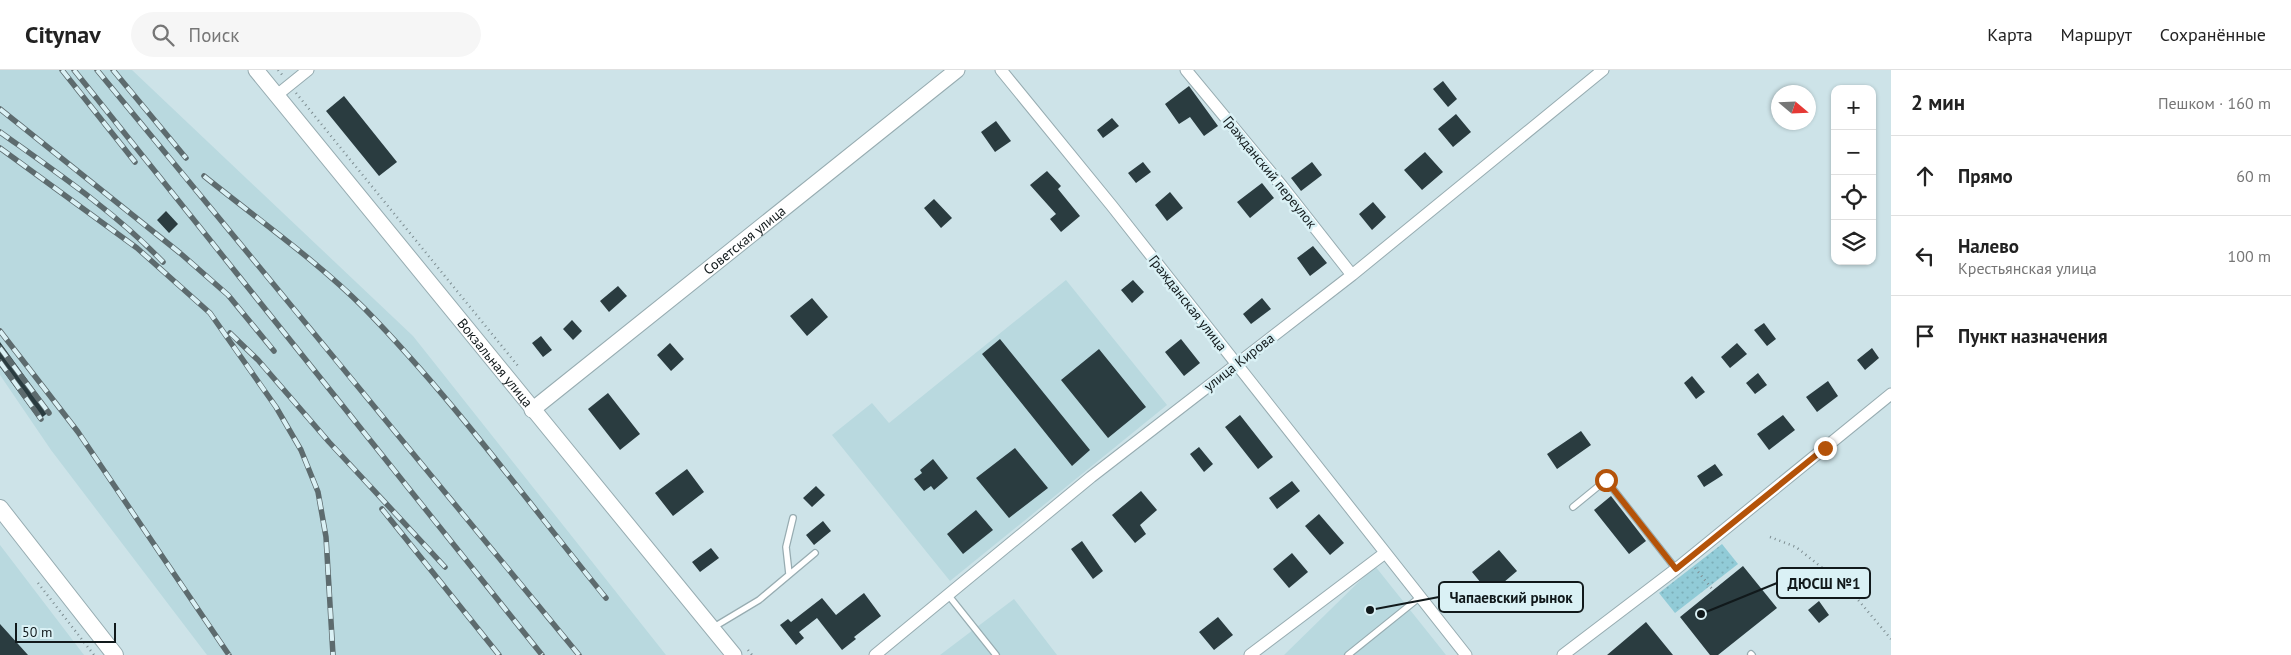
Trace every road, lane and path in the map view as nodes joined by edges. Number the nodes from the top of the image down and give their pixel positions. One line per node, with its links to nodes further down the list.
1 (256, 70): 7 (street, Вокзальная улица)
2 (308, 70): 7 (street)
3 (957, 70): 11 (street, Советская улица)
4 (1001, 70): 9 (street, Гражданская улица)
5 (1186, 70): 8 (street, Гражданский переулок)
6 (1603, 70): 8 (street, улица Кирова)
7 (277, 95): 11 (street, Вокзальная улица)
8 (1352, 275): 9 (street, улица Кирова)
9 (1236, 364): 16 (street, Гражданская улица); 23 (street, улица Кирова)
10 (1891, 394): 18 (street)
11 (532, 410): 25 (street, Вокзальная улица)
12 (1572, 507): 19 (lane)
13 (0, 508): 28 (main road)
14 (793, 518): 20 (lane)
15 (1770, 537): 26 (path)
16 (1385, 552): 24 (street, Гражданская улица); 32 (street)
17 (815, 553): 20 (lane)
18 (1687, 560): 19 (street); 22 (path)
19 (1676, 569): 35 (street)
20 (789, 574): 25 (lane)
21 (35, 579): 27 (path)
22 (1713, 590)
23 (949, 596): 30 (street, улица Кирова); 31 (lane)
24 (1420, 597): 33 (lane); 34 (street, Гражданская улица)
25 (712, 628): 29 (street, Вокзальная улица)
26 (1891, 639)
27 (94, 655)
28 (115, 655)
29 (734, 655)
30 (875, 655)
31 (996, 655)
32 (1250, 655)
33 (1348, 655)
34 (1466, 655)
35 (1563, 655)

